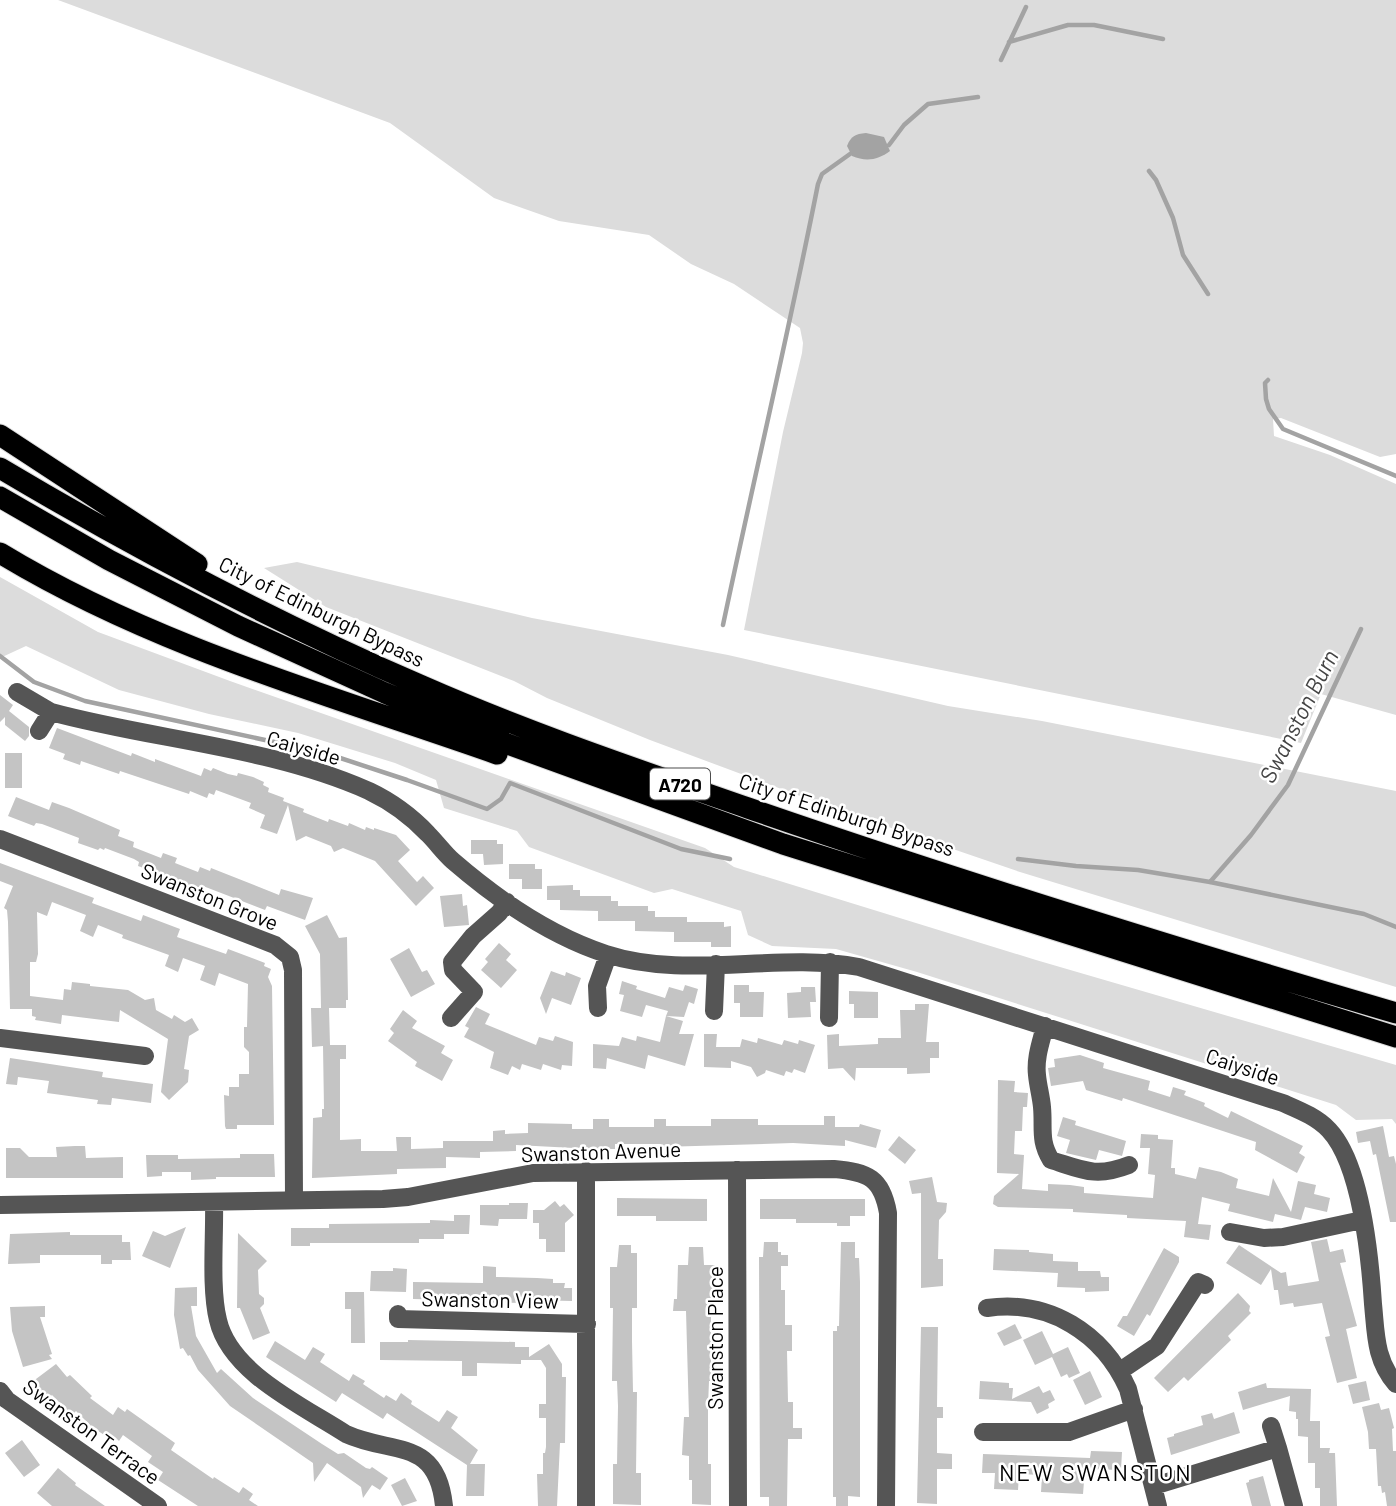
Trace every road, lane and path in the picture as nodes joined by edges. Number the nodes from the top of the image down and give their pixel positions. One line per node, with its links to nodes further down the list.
1 (0, 435): 8 (highway)
2 (0, 468): 8 (highway, City of Edinburgh Bypass / A720)
3 (0, 496): 10 (highway, A720)
4 (0, 553): 10 (highway)
5 (17, 692): 6 (street, Caiyside)
6 (51, 712): 7 (street); 11 (street, Caiyside)
7 (39, 731)
8 (621, 764): 17 (highway, City of Edinburgh Bypass / A720)
9 (0, 839): 27 (street, Swanston Grove)
10 (783, 844): 21 (highway, A720)
11 (507, 902): 12 (street, Caiyside); 18 (street)
12 (608, 955): 14 (street, Caiyside); 15 (street)
13 (830, 962): 14 (street, Caiyside); 19 (street); 20 (street, Caiyside)
14 (716, 964): 16 (street)
15 (598, 1008)
16 (714, 1011)
17 (1396, 1013)
18 (451, 1017)
19 (829, 1018)
20 (1045, 1026): 24 (street); 30 (street, Caiyside)
21 (1396, 1037)
22 (0, 1038): 23 (street)
23 (145, 1056)
24 (1129, 1165)
25 (737, 1170): 26 (street, Swanston Avenue); 47 (street, Swanston Place); 48 (street, Swanston Avenue)
26 (586, 1171): 27 (street, Swanston Avenue); 35 (street, Swanston View)
27 (295, 1200): 28 (street, Swanston Avenue)
28 (214, 1202): 29 (street, Swanston Avenue); 45 (street)
29 (0, 1205)
30 (1362, 1220): 31 (street); 37 (street, Caiyside)
31 (1230, 1232)
32 (1205, 1285): 36 (street)
33 (993, 1304): 36 (street)
34 (398, 1314): 35 (street, Swanston View)
35 (587, 1324): 46 (street, Swanston View)
36 (1120, 1371): 39 (street)
37 (1396, 1384)
38 (0, 1391): 44 (street, Swanston Terrace)
39 (1134, 1409): 41 (street); 43 (street)
40 (1271, 1426): 42 (street)
41 (989, 1428)
42 (1278, 1448): 43 (street); 50 (street)
43 (1154, 1486): 49 (street)
44 (158, 1506)
45 (444, 1506)
46 (586, 1506)
47 (738, 1506)
48 (886, 1506)
49 (1158, 1506)
50 (1294, 1506)

